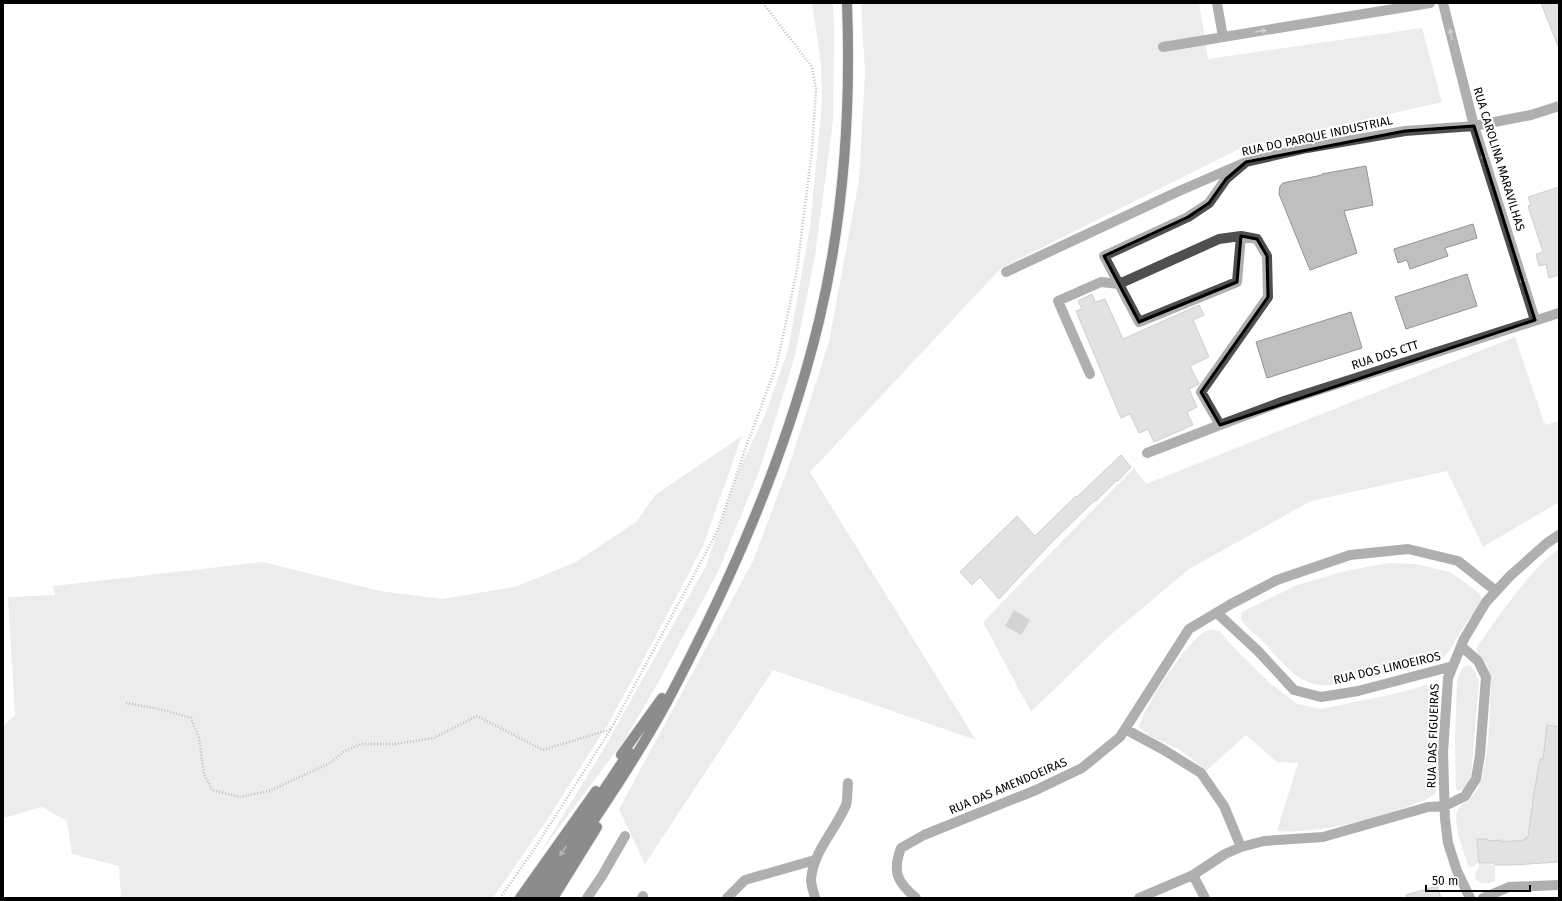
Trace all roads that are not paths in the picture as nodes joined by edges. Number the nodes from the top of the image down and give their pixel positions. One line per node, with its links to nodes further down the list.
1 (847, 3): 23 (main road)
2 (1217, 3): 5 (street)
3 (1430, 3): 5 (street, one-way to 3)
4 (1443, 3): 8 (street, RUA CAROLINA MARAVILHAS, one-way to 4)
5 (1223, 37): 6 (street)
6 (1164, 47)
7 (1559, 106): 8 (street, RUA DO PARQUE INDUSTRIAL)
8 (1474, 126): 9 (street, RUA DO PARQUE INDUSTRIAL); 14 (street, RUA CAROLINA MARAVILHAS, one-way to 8)
9 (1246, 162): 11 (street, RUA DO PARQUE INDUSTRIAL); 12 (street)
10 (1241, 236): 12 (street); 12 (street); 16 (street)
11 (1006, 272)
12 (1119, 284): 15 (street)
13 (1559, 312): 14 (street, RUA DOS CTT)
14 (1534, 320): 16 (street, RUA DOS CTT)
15 (1090, 374)
16 (1220, 424): 17 (street, RUA DOS CTT)
17 (1147, 453)
18 (1559, 535): 19 (street, RUA DAS FIGUEIRAS)
19 (1496, 591): 20 (street, RUA DAS AMENDOEIRAS); 21 (street, RUA DAS FIGUEIRAS)
20 (1217, 612): 22 (street, RUA DOS LIMOEIROS); 24 (street, RUA DAS AMENDOEIRAS)
21 (1461, 646): 22 (street, RUA DAS FIGUEIRAS); 26 (street)
22 (1453, 666): 26 (street, RUA DAS FIGUEIRAS)
23 (664, 701): 32 (main road); 33 (main road, one-way to 33); 34 (main road); 35 (main road)
24 (1125, 729): 28 (street); 39 (street, RUA DAS AMENDOEIRAS)
25 (848, 783): 29 (street)
26 (1444, 806): 28 (street); 42 (street, RUA DAS FIGUEIRAS)
27 (625, 836): 36 (street)
28 (1241, 847): 30 (street)
29 (815, 860): 37 (street); 38 (street)
30 (1193, 875): 40 (street); 41 (street)
31 (1559, 885): 43 (street)
32 (520, 898)
33 (532, 898)
34 (542, 898)
35 (553, 898)
36 (587, 898)
37 (727, 898)
38 (815, 898)
39 (916, 898)
40 (1139, 898)
41 (1205, 898)
42 (1470, 898)
43 (1483, 898)

